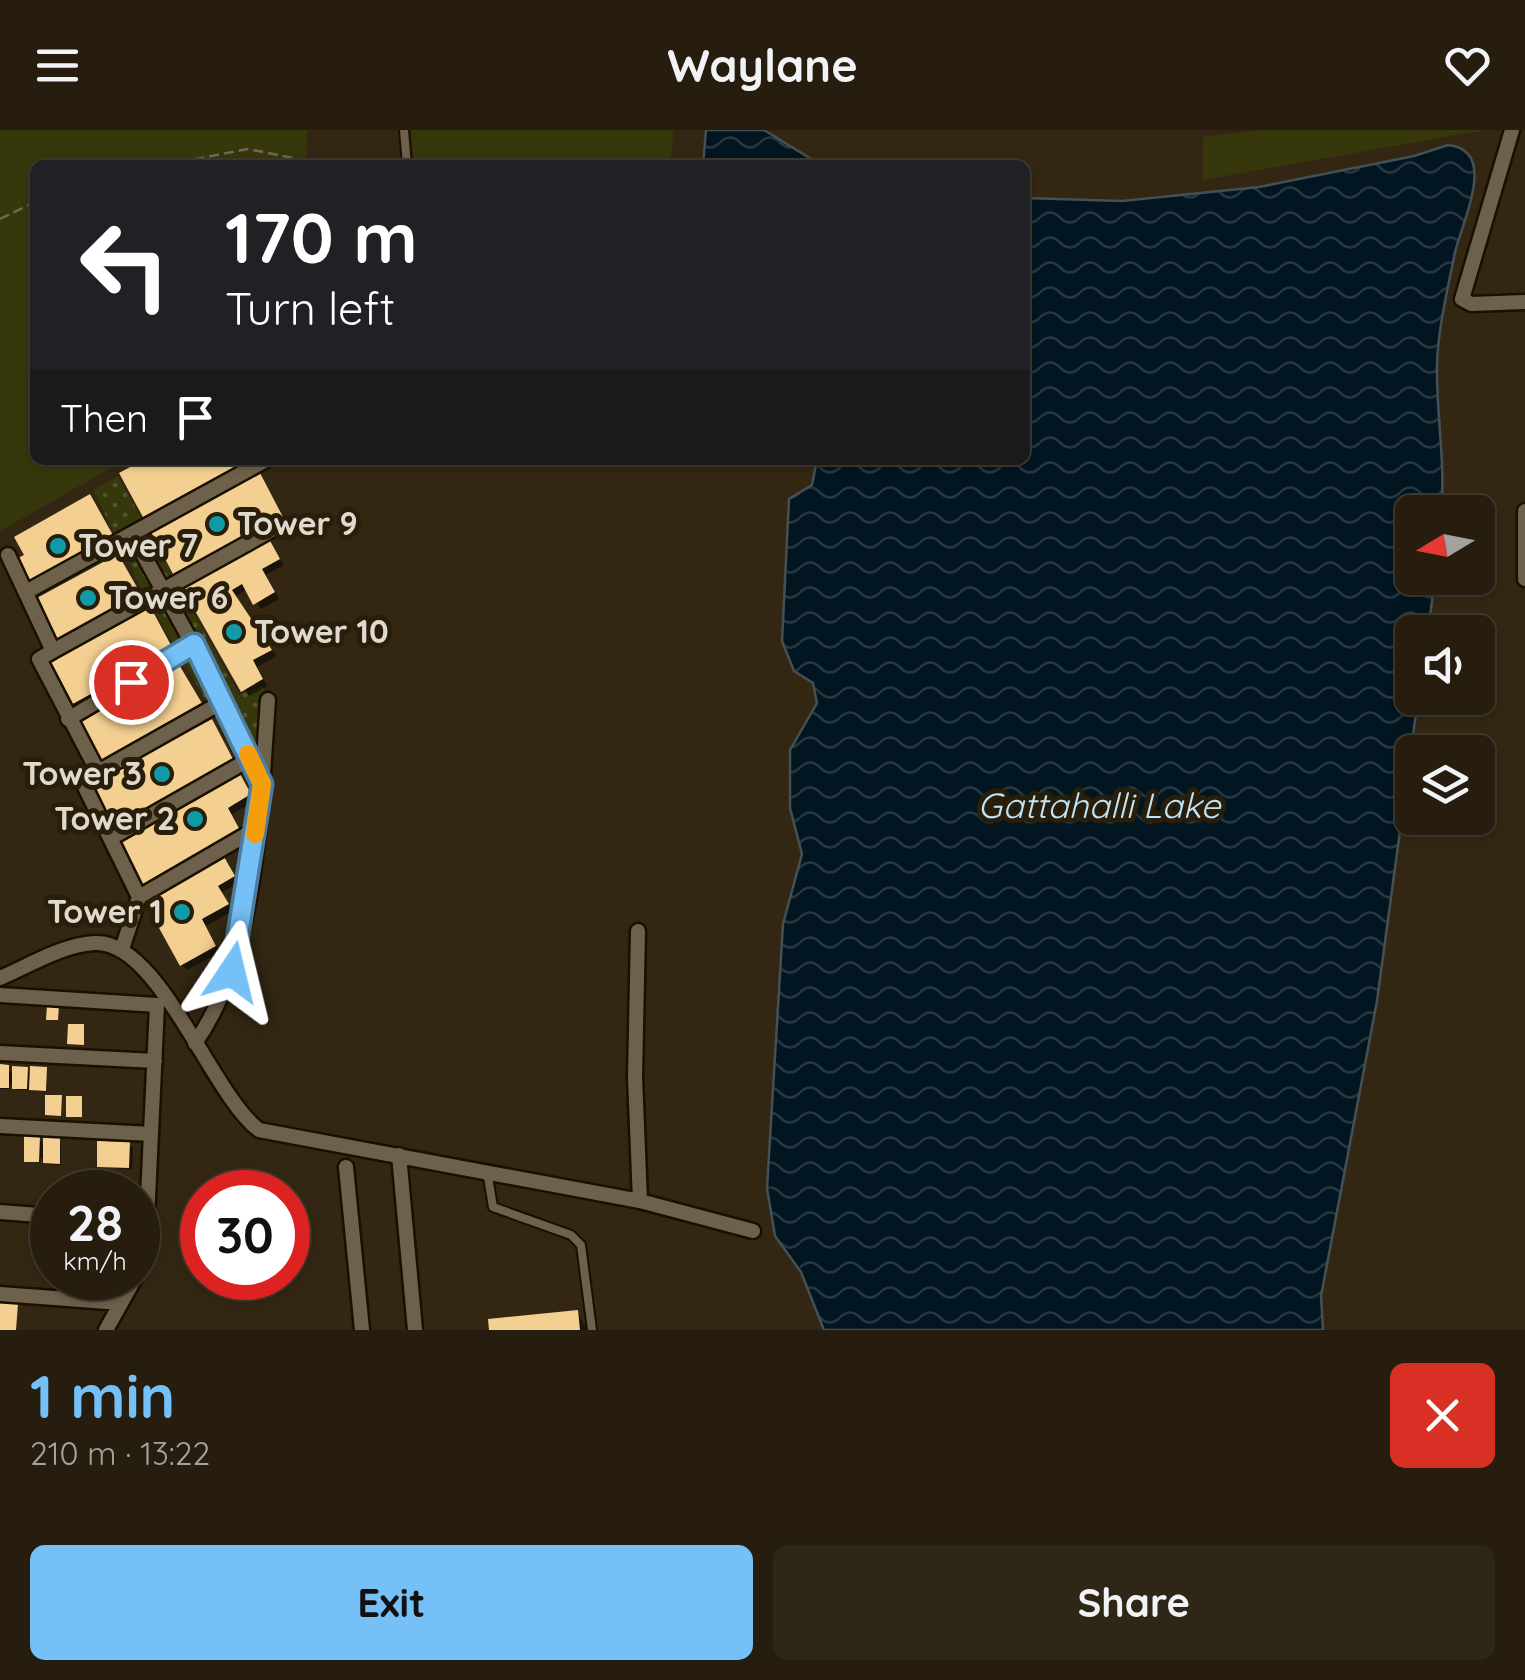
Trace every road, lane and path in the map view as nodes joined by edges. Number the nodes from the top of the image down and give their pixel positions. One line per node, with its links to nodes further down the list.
1 (404, 130): 5 (lane)
2 (1512, 130): 8 (street)
3 (191, 160): 4 (path)
4 (302, 160)
5 (406, 160)
6 (30, 204): 7 (path)
7 (0, 218)
8 (1525, 302)
9 (257, 465): 12 (street)
10 (1525, 511): 14 (street)
11 (277, 527): 15 (street)
12 (132, 534): 15 (street); 16 (street)
13 (8, 555): 16 (street)
14 (1525, 579)
15 (164, 590): 17 (street); 18 (street)
16 (26, 592): 18 (street)
17 (194, 644): 20 (street); 21 (street)
18 (53, 651): 21 (street)
19 (268, 700): 24 (street)
20 (224, 701): 22 (street); 23 (street)
21 (68, 719): 23 (street)
22 (250, 759): 24 (street); 26 (street)
23 (98, 772): 26 (street)
24 (262, 784): 25 (street)
25 (256, 829): 27 (street); 32 (street)
26 (111, 838): 27 (street)
27 (139, 897): 29 (street)
28 (638, 931): 41 (street)
29 (125, 943): 30 (street); 32 (street)
30 (0, 978)
31 (0, 996): 34 (street)
32 (195, 1043): 37 (street)
33 (0, 1053): 34 (street)
34 (155, 1060): 36 (street)
35 (0, 1126): 36 (street)
36 (151, 1134): 39 (street)
37 (399, 1155): 40 (street); 50 (street)
38 (346, 1167): 49 (street)
39 (147, 1170)
40 (487, 1171): 41 (street); 51 (lane)
41 (640, 1202): 44 (street)
42 (0, 1212): 43 (street)
43 (30, 1214)
44 (753, 1231)
45 (0, 1294): 47 (street)
46 (122, 1300): 47 (street)
47 (120, 1303): 48 (street)
48 (106, 1330)
49 (362, 1330)
50 (416, 1330)
51 (592, 1330)

